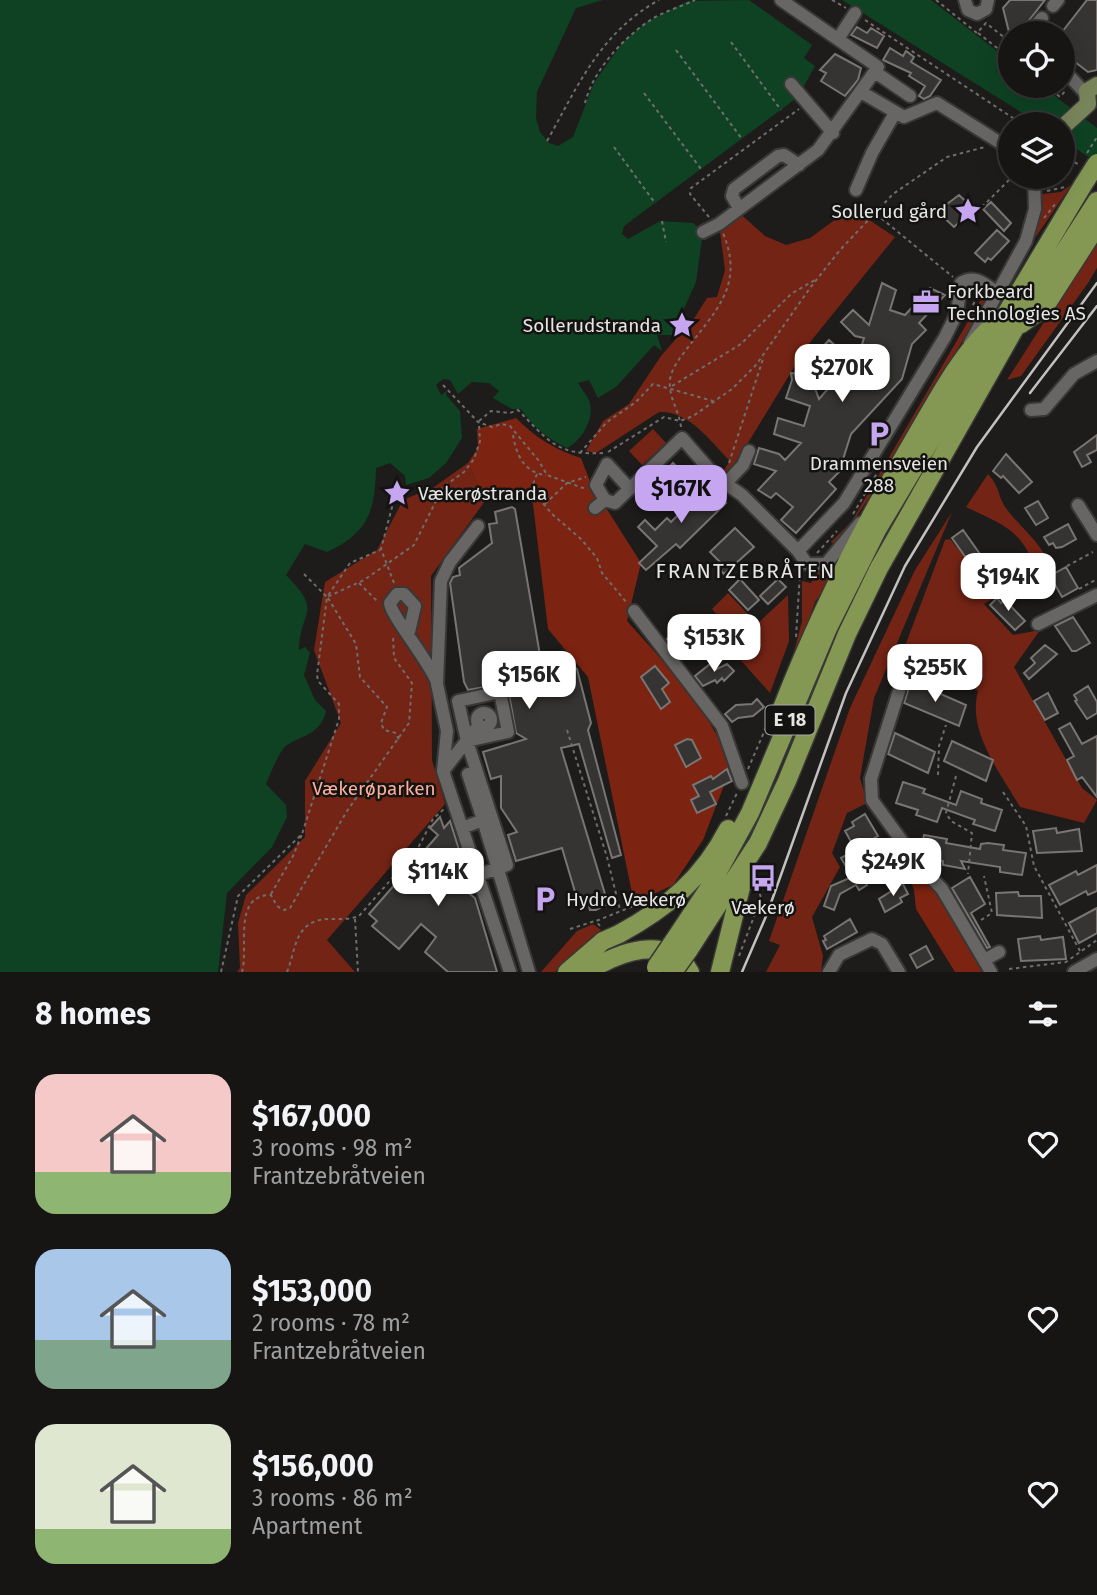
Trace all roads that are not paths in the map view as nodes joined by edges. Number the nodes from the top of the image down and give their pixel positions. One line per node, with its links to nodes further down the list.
1 (781, 0): 7 (street)
2 (965, 0): 3 (street)
3 (988, 0)
4 (855, 13): 7 (street)
5 (1042, 18): 6 (street)
6 (1040, 21)
7 (838, 39): 8 (street)
8 (875, 72): 11 (street); 13 (street)
9 (1075, 84): 12 (street)
10 (791, 85): 16 (street)
11 (860, 92): 14 (street); 16 (street)
12 (1092, 95): 15 (main road)
13 (910, 96)
14 (895, 113): 17 (street); 21 (street)
15 (1075, 114)
16 (833, 133): 19 (street)
17 (998, 141)
18 (1097, 163): 27 (highway, E 18, bridge)
19 (799, 165): 23 (street); 23 (street)
20 (1034, 189): 26 (street)
21 (856, 190)
22 (1097, 201): 27 (highway, E 18)
23 (740, 208): 25 (street)
24 (1097, 226): 27 (highway, E 18)
25 (712, 228)
26 (996, 292): 28 (street); 38 (street)
27 (1011, 320): 28 (highway); 52 (highway, E 18); 55 (highway, E 18)
28 (965, 353): 35 (highway)
29 (1097, 361): 30 (street)
30 (1031, 410)
31 (749, 451): 32 (street)
32 (725, 482): 33 (street); 38 (street)
33 (630, 489): 33 (street)
34 (1078, 505): 37 (street)
35 (874, 506): 38 (street); 64 (highway)
36 (478, 526): 43 (street)
37 (1097, 535)
38 (798, 551)
39 (1097, 594): 41 (street)
40 (634, 611): 49 (street)
41 (1038, 624)
42 (409, 632): 42 (street); 43 (street)
43 (437, 684): 47 (street)
44 (899, 691): 59 (street)
45 (479, 725): 46 (street)
46 (467, 741): 46 (street); 47 (street); 53 (street)
47 (443, 771): 51 (street)
48 (468, 774): 50 (street)
49 (742, 783)
50 (483, 820): 51 (street); 53 (street)
51 (462, 828): 54 (street)
52 (747, 861): 55 (highway, E 18); 60 (highway)
53 (503, 872): 54 (street); 63 (street)
54 (478, 875): 62 (street)
55 (681, 946): 61 (highway, E 18, bridge)
56 (999, 952): 59 (street)
57 (627, 954): 65 (highway); 66 (highway); 67 (highway)
58 (1097, 959): 70 (street)
59 (988, 966)
60 (727, 967)
61 (660, 970)
62 (510, 972)
63 (530, 972)
64 (568, 972)
65 (587, 972)
66 (606, 972)
67 (690, 972)
68 (829, 972): 69 (street)
69 (899, 972)
70 (1074, 972)

